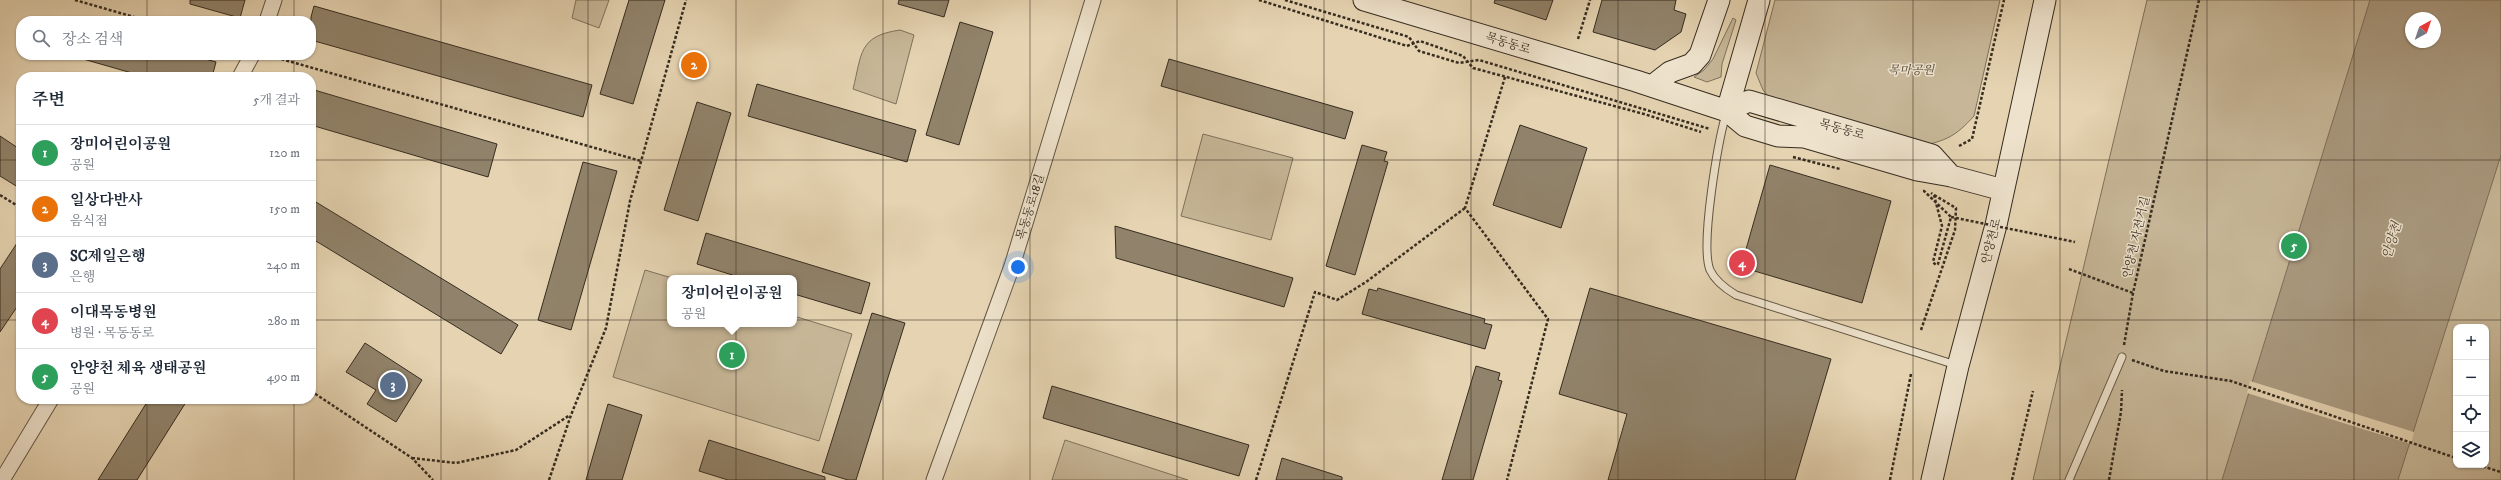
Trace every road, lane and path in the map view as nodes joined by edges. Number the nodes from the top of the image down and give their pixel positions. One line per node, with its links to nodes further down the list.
1 (75, 0): 14 (path)
2 (274, 0): 15 (street)
3 (686, 0): 29 (path)
4 (1093, 0): 58 (street, 목동동로18길)
5 (1259, 0): 17 (path)
6 (1285, 0): 17 (path)
7 (1364, 0): 23 (main road, 목동동로)
8 (1590, 0): 16 (path)
9 (1719, 0): 23 (main road)
10 (1758, 0): 24 (main road)
11 (2004, 0): 27 (path)
12 (2045, 0): 33 (main road, 안양천로)
13 (2199, 0): 41 (path, 안양천 자전거길)
14 (131, 16)
15 (269, 16)
16 (1578, 39)
17 (1414, 43): 20 (path); 20 (path)
18 (249, 60): 21 (street)
19 (285, 60): 29 (path)
20 (1468, 62): 22 (path); 26 (path)
21 (243, 72)
22 (1505, 77): 25 (path); 37 (path)
23 (1652, 86): 24 (main road, 목동동로)
24 (1727, 111): 26 (lane); 33 (main road, 목동동로)
25 (1701, 132)
26 (1721, 132): 44 (lane)
27 (1959, 146)
28 (1785, 155): 30 (path)
29 (641, 161): 50 (path)
30 (1846, 171)
31 (1921, 185): 35 (path)
32 (1915, 188): 38 (path)
33 (2002, 190): 44 (main road, 안양천로)
34 (0, 195): 36 (path)
35 (1934, 195): 38 (path); 42 (path)
36 (16, 205)
37 (1465, 208): 59 (path); 60 (path)
38 (1951, 217): 39 (path, bridge)
39 (2075, 242)
40 (2069, 268): 41 (path)
41 (2133, 293): 43 (path, 안양천 자전거길)
42 (1921, 330)
43 (2122, 357): 51 (path); 64 (lane)
44 (1958, 366): 62 (main road, 안양천로)
45 (1911, 374): 61 (path)
46 (2122, 389): 65 (path)
47 (2033, 391): 63 (path)
48 (316, 394): 52 (path)
49 (48, 404): 55 (street)
50 (571, 415): 52 (path); 57 (path)
51 (2453, 457)
52 (412, 458): 56 (path)
53 (2488, 468): 54 (path)
54 (2501, 472)
55 (2, 480)
56 (433, 480)
57 (549, 480)
58 (934, 480)
59 (1256, 480)
60 (1507, 480)
61 (1890, 480)
62 (1932, 480)
63 (2012, 480)
64 (2069, 480)
65 (2109, 480)

